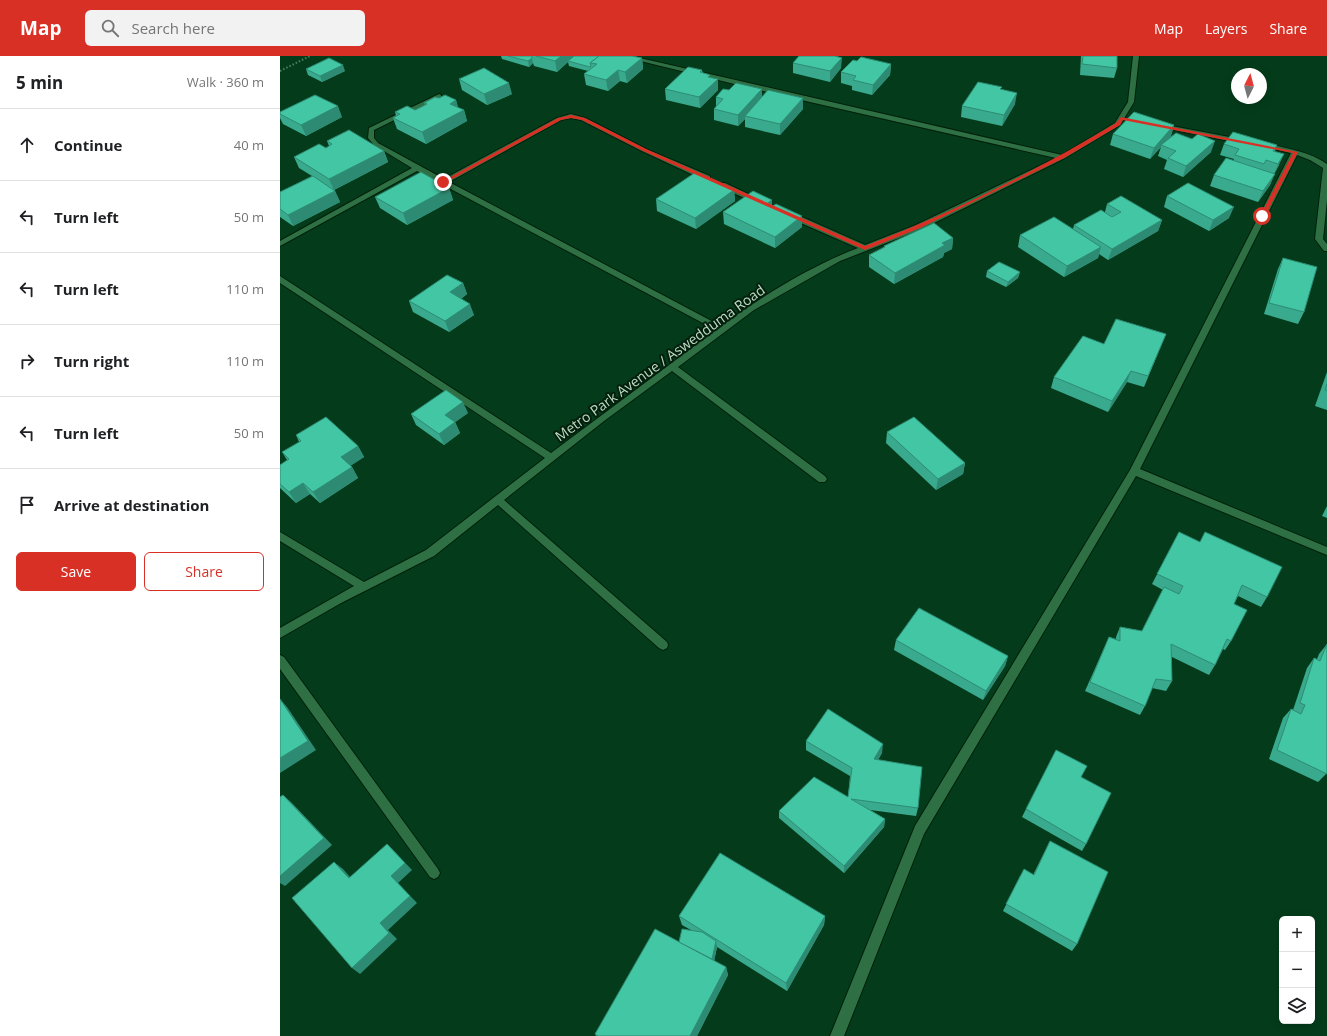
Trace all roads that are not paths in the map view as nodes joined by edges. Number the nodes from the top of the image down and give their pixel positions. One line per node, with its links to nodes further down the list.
1 (623, 56): 6 (street)
2 (1136, 56): 6 (street, Metro Park Avenue / Aswedduma Road)
3 (439, 96): 8 (street)
4 (1150, 124): 5 (street)
5 (1295, 152): 7 (street); 19 (street)
6 (1063, 157): 13 (street, Metro Park Avenue / Aswedduma Road)
7 (1327, 167): 14 (street)
8 (417, 168): 9 (street); 12 (street)
9 (443, 182): 10 (street); 16 (street)
10 (765, 204)
11 (786, 213): 13 (street)
12 (280, 244)
13 (865, 248): 16 (street, Metro Park Avenue / Aswedduma Road)
14 (1327, 249)
15 (280, 279): 18 (street)
16 (722, 330): 17 (street, Metro Park Avenue / Aswedduma Road)
17 (672, 367): 18 (street, Metro Park Avenue / Aswedduma Road); 20 (street)
18 (552, 458): 21 (street, Metro Park Avenue / Aswedduma Road)
19 (1134, 471): 23 (street); 29 (street)
20 (822, 479)
21 (498, 500): 24 (street, Metro Park Avenue / Aswedduma Road); 26 (street)
22 (280, 536): 24 (street)
23 (1327, 551)
24 (364, 587): 25 (street, Metro Park Avenue / Aswedduma Road)
25 (280, 633)
26 (663, 645)
27 (280, 660): 28 (street)
28 (434, 873)
29 (837, 1036)

